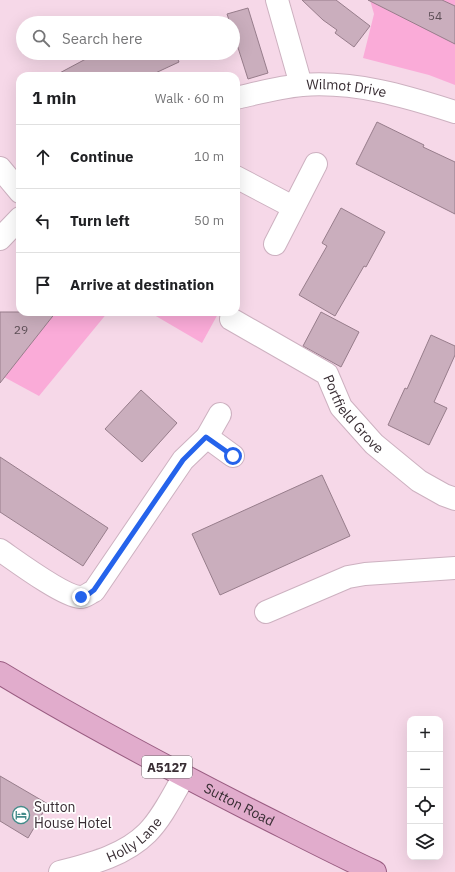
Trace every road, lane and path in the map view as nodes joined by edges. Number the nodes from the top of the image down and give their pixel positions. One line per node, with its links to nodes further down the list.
1 (277, 0): 2 (street)
2 (301, 85): 3 (street, Wilmot Drive); 4 (street, Wilmot Drive)
3 (240, 97)
4 (455, 112)
5 (316, 164): 9 (street)
6 (0, 168): 8 (street)
7 (240, 179): 9 (street)
8 (16, 187)
9 (294, 207): 12 (street)
10 (16, 222): 11 (street)
11 (0, 239)
12 (276, 244)
13 (231, 319): 17 (street, Portfield Grove)
14 (220, 414): 15 (street)
15 (206, 437): 16 (street); 18 (street)
16 (233, 456)
17 (455, 499)
18 (2, 555)
19 (455, 568): 20 (street)
20 (266, 612)
21 (0, 673): 22 (main road, Sutton Road / A5127)
22 (184, 776): 23 (street, Holly Lane); 24 (main road, Sutton Road / A5127)
23 (60, 872)
24 (375, 872)

